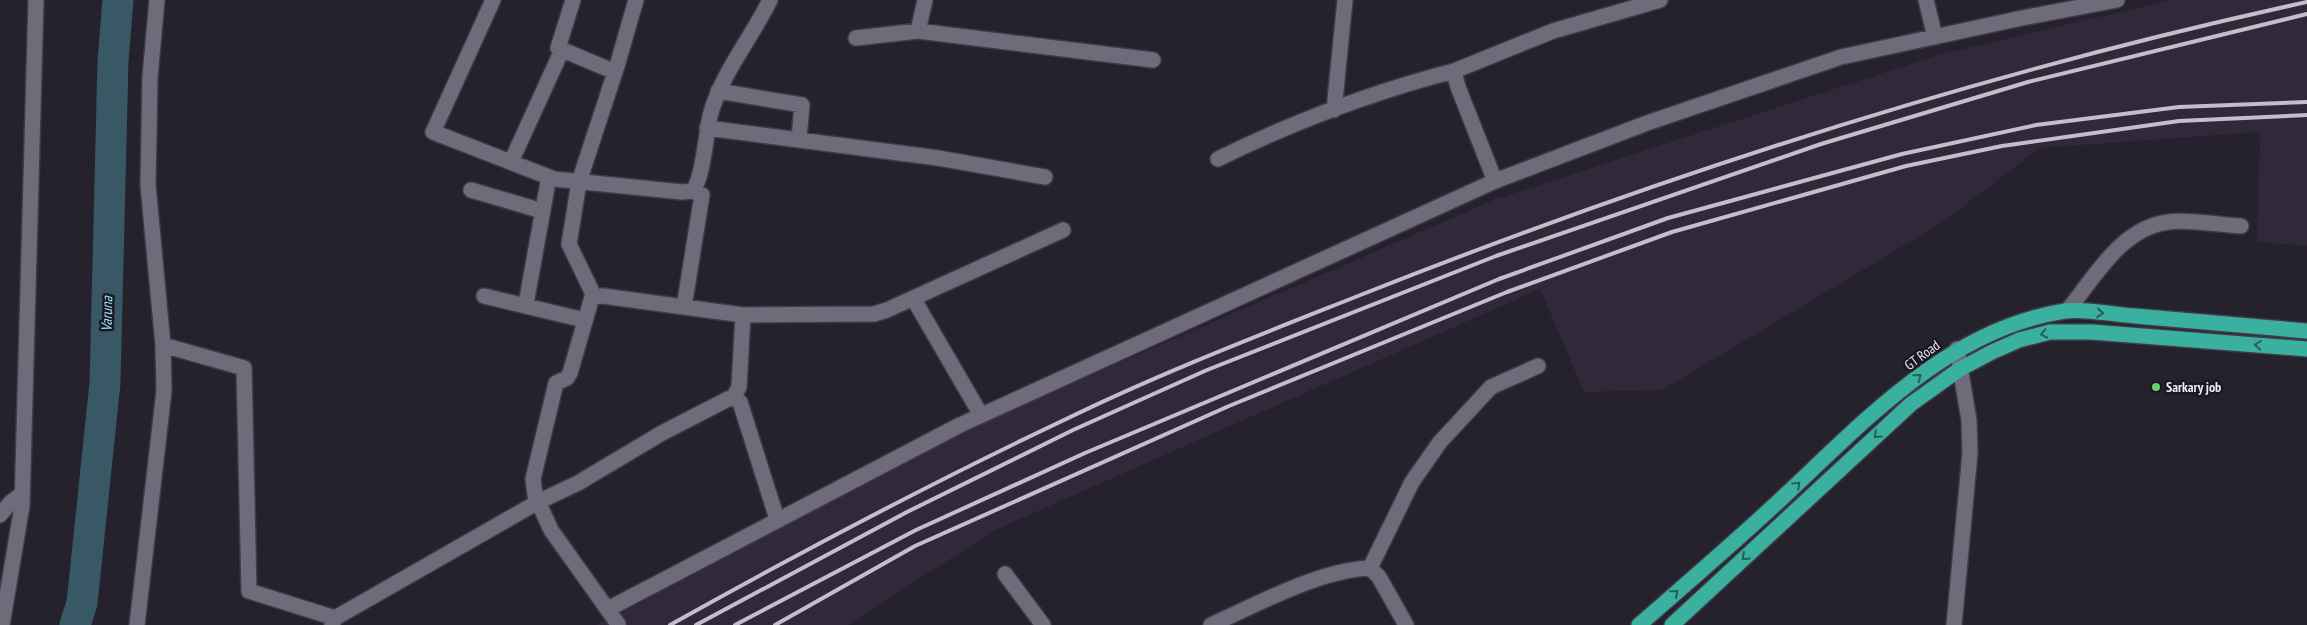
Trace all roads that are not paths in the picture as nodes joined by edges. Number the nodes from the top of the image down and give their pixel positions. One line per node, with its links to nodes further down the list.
1 (36, 0): 50 (street)
2 (157, 0): 43 (street)
3 (493, 0): 24 (street)
4 (573, 0): 15 (street)
5 (636, 0): 18 (street)
6 (770, 0): 19 (street)
7 (925, 0): 12 (street)
8 (1345, 0): 20 (street)
9 (1660, 0): 17 (street)
10 (1926, 0): 13 (street)
11 (2117, 0): 13 (street)
12 (918, 30): 14 (street); 16 (street)
13 (1935, 37): 27 (street)
14 (856, 38)
15 (562, 50): 18 (street); 24 (street)
16 (1153, 60)
17 (1454, 71): 20 (street); 27 (street)
18 (615, 72): 28 (street)
19 (718, 91): 21 (street); 22 (street)
20 (1334, 110): 23 (street)
21 (707, 128): 22 (street); 30 (street)
22 (799, 139): 25 (street)
23 (1218, 159)
24 (511, 162): 26 (street)
25 (1045, 177)
26 (554, 179): 28 (street); 31 (street)
27 (1495, 181): 49 (street)
28 (579, 182): 30 (street); 35 (street)
29 (471, 190): 31 (street)
30 (692, 191): 38 (street)
31 (542, 211): 37 (street)
32 (2241, 226): 39 (street)
33 (1064, 230): 36 (street)
34 (484, 296): 37 (street)
35 (594, 296): 38 (street); 41 (street)
36 (913, 298): 40 (street); 49 (street)
37 (526, 304): 41 (street)
38 (684, 307): 40 (street)
39 (2068, 311): 42 (highway, GT Road, one-way to 42); 44 (highway, GT Road)
40 (743, 315): 48 (street)
41 (584, 320): 51 (street)
42 (2307, 331)
43 (163, 345): 59 (street); 62 (street)
44 (1957, 349): 47 (street); 54 (highway, GT Road, one-way to 44)
45 (2307, 349): 47 (highway, one-way to 47)
46 (1538, 366): 56 (street)
47 (1960, 369): 55 (highway, one-way to 55); 68 (street)
48 (732, 398): 51 (street); 53 (street)
49 (981, 415): 53 (street)
50 (22, 494): 52 (street); 61 (street)
51 (538, 502): 58 (street); 59 (street)
52 (0, 515)
53 (777, 520): 58 (street)
54 (1750, 528): 55 (highway); 66 (highway, GT Road, one-way to 54)
55 (1761, 542): 67 (highway, one-way to 67)
56 (1370, 568): 64 (street); 65 (street)
57 (1005, 574): 63 (street)
58 (608, 609): 60 (street)
59 (334, 622)
60 (618, 624)
61 (2, 625)
62 (137, 625)
63 (1043, 625)
64 (1211, 625)
65 (1406, 625)
66 (1639, 625)
67 (1672, 625)
68 (1954, 625)

